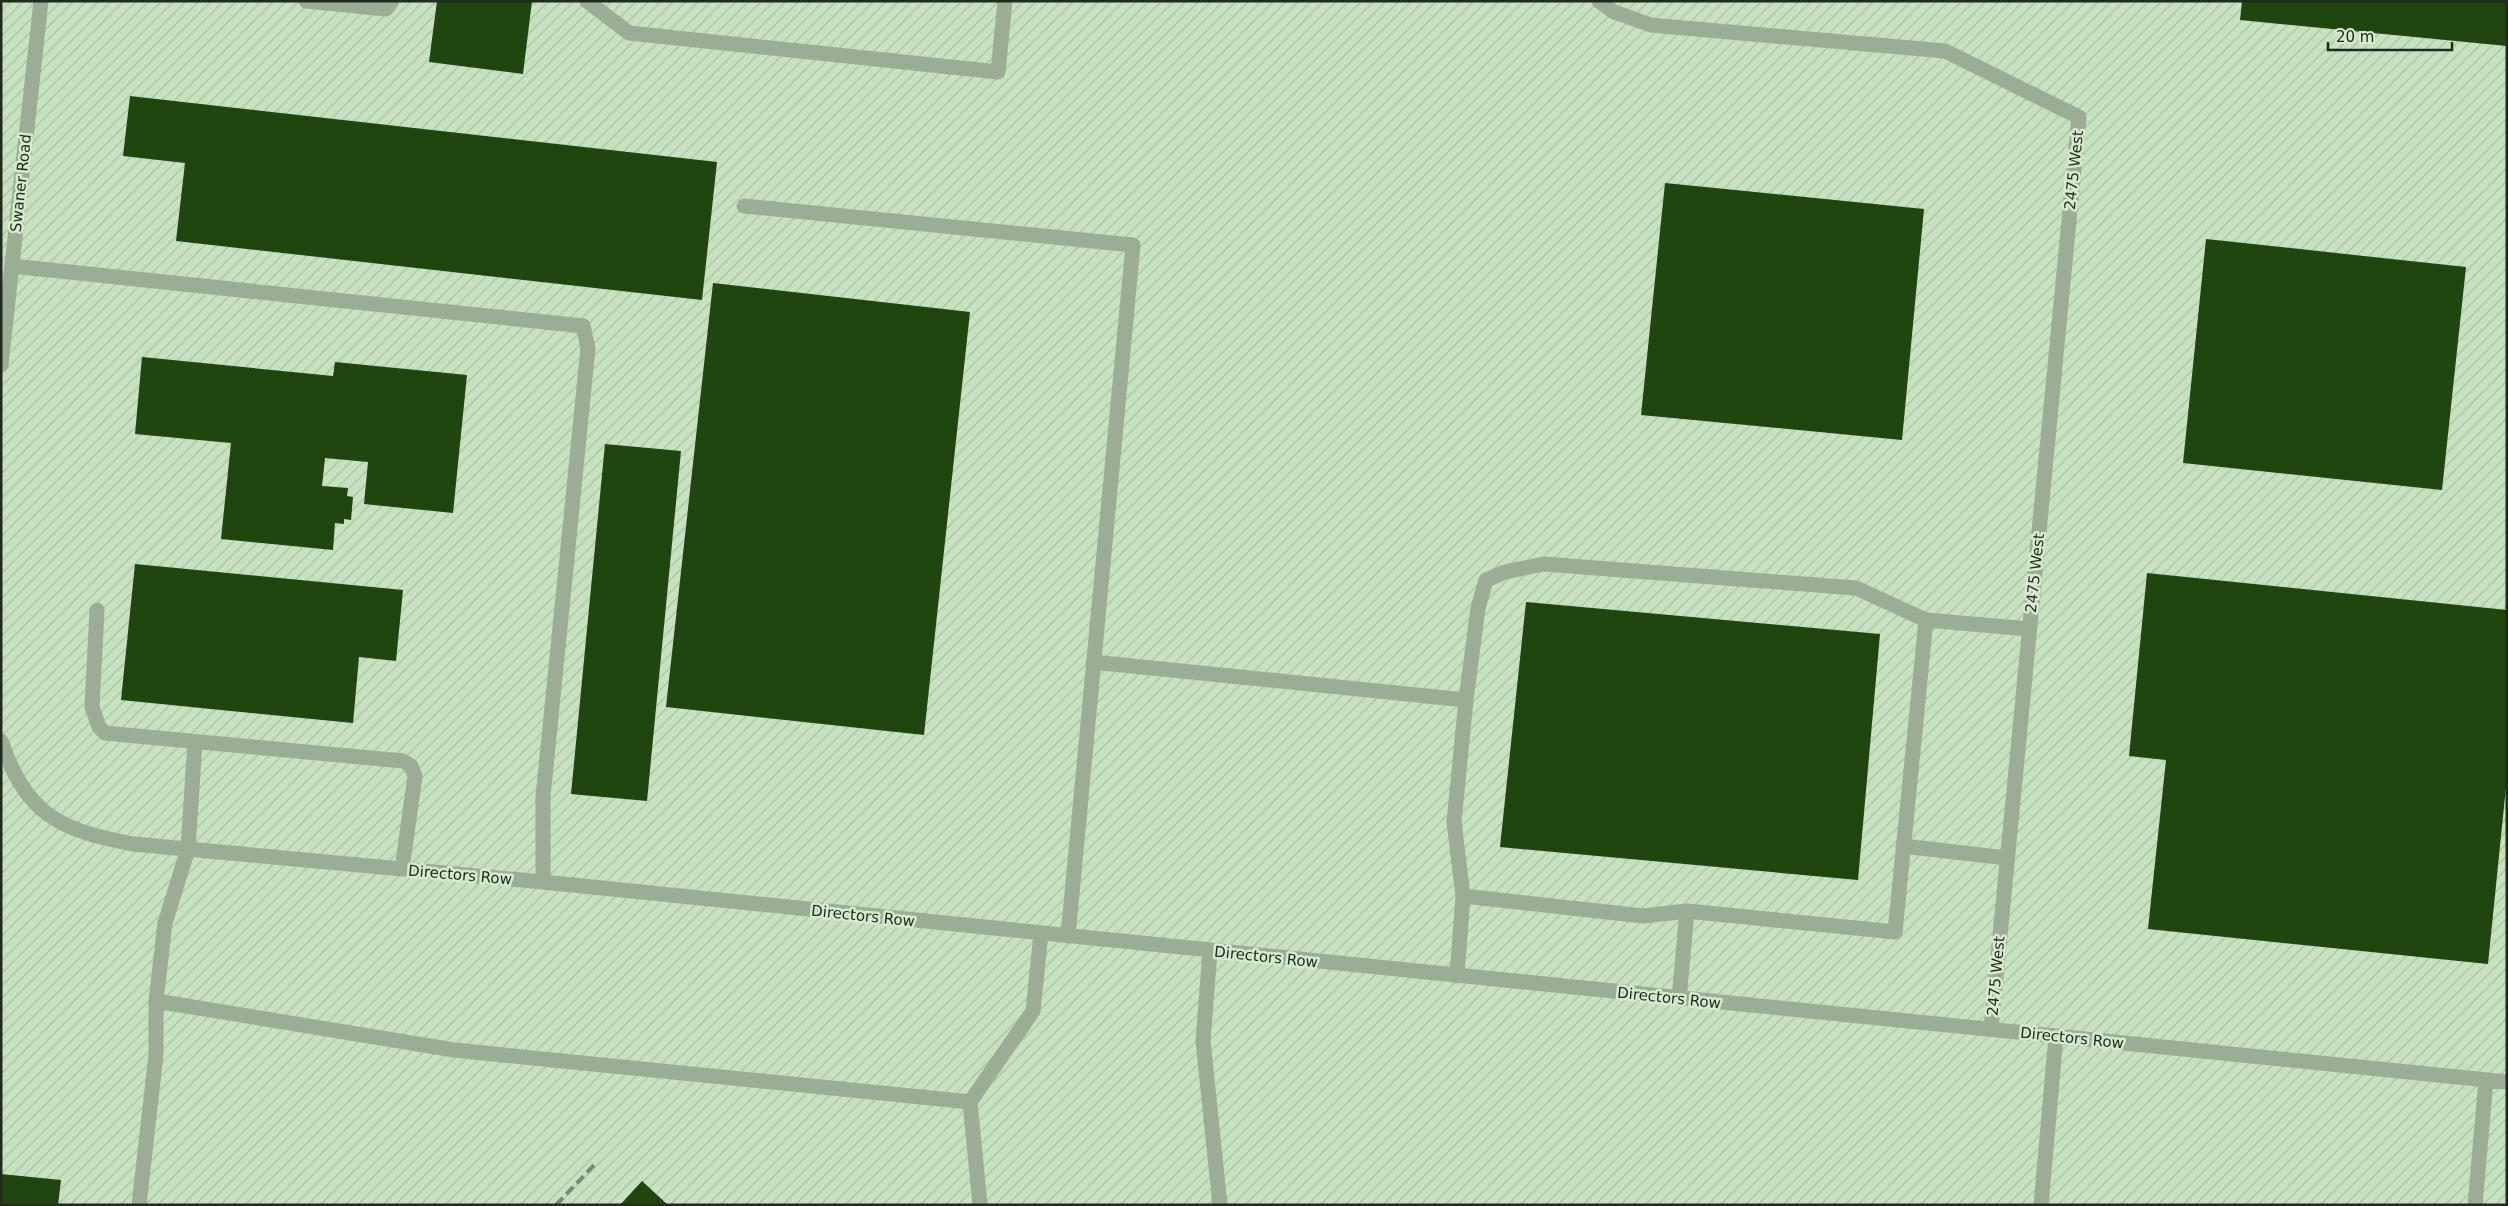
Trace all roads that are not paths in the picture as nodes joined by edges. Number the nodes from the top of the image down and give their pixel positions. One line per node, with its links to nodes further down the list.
1 (41, 1): 8 (street, Swaner Road)
2 (306, 1): 3 (street)
3 (392, 1)
4 (587, 1): 5 (street)
5 (1005, 1)
6 (1599, 1): 12 (street, 2475 West)
7 (744, 206): 13 (street)
8 (12, 266): 9 (street, Swaner Road); 21 (street)
9 (1, 364)
10 (97, 610): 16 (street)
11 (1926, 620): 12 (street); 14 (street); 17 (street)
12 (2029, 629): 19 (street, 2475 West)
13 (1093, 662): 14 (street); 25 (street)
14 (1466, 700): 22 (street)
15 (1, 741): 18 (street, Directors Row)
16 (195, 742): 18 (street); 20 (street)
17 (1903, 846): 19 (street); 23 (street)
18 (188, 849): 20 (street, Directors Row); 29 (street)
19 (2007, 858): 30 (street, 2475 West)
20 (402, 869): 21 (street, Directors Row)
21 (542, 882): 24 (street, Directors Row)
22 (1463, 896): 23 (street); 27 (street)
23 (1687, 911): 28 (street)
24 (1041, 934): 25 (street, Directors Row); 34 (street)
25 (1068, 936): 26 (street, Directors Row)
26 (1210, 951): 27 (street, Directors Row); 37 (street)
27 (1457, 976): 28 (street, Directors Row)
28 (1679, 999): 30 (street, Directors Row)
29 (156, 1001): 34 (street); 35 (street)
30 (1991, 1029): 31 (street, Directors Row)
31 (2056, 1036): 32 (street, Directors Row); 38 (street)
32 (2486, 1080): 33 (street, Directors Row); 39 (street)
33 (2507, 1082)
34 (970, 1102): 36 (street)
35 (139, 1205)
36 (980, 1205)
37 (1220, 1205)
38 (2041, 1205)
39 (2475, 1205)

